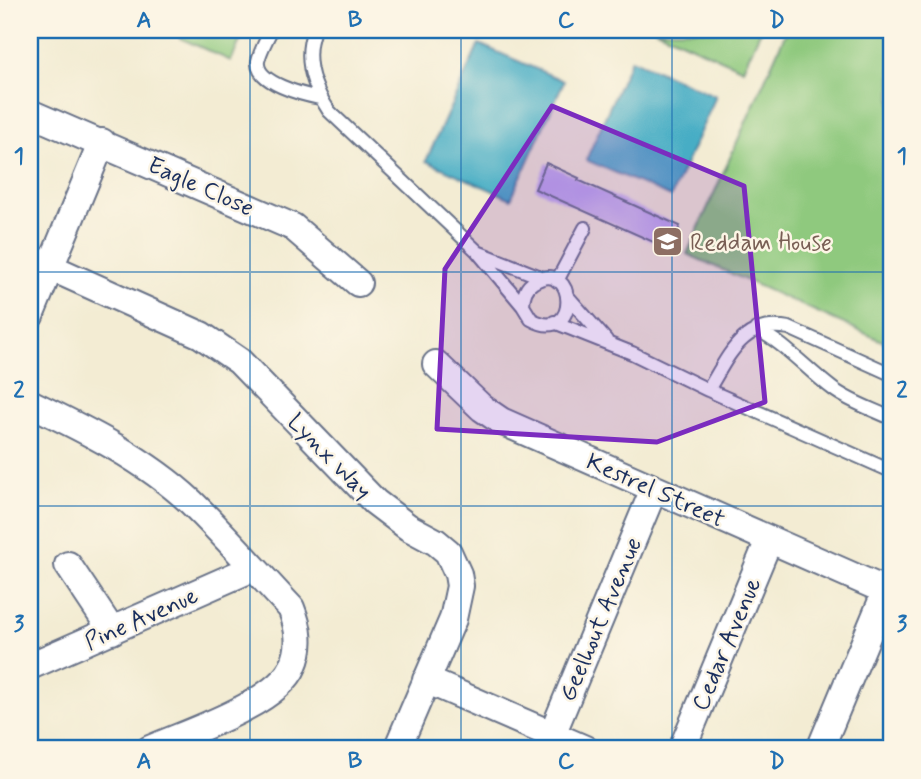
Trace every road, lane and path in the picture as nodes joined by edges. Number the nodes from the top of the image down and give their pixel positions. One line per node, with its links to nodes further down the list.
1 (271, 30): 3 (lane)
2 (314, 30): 3 (lane)
3 (320, 98): 7 (lane)
4 (30, 113): 5 (street, Eagle Close)
5 (102, 142): 8 (street); 11 (street, Eagle Close)
6 (585, 228): 10 (lane)
7 (477, 251): 9 (lane); 13 (lane)
8 (40, 262): 14 (street); 31 (street, Lynx Way)
9 (543, 278): 10 (lane); 13 (lane)
10 (557, 281): 12 (lane)
11 (358, 283)
12 (569, 298): 15 (lane); 17 (lane)
13 (523, 306): 15 (lane)
14 (30, 316)
15 (554, 323): 17 (lane)
16 (756, 329): 19 (lane); 20 (lane); 22 (lane)
17 (608, 343): 20 (lane)
18 (436, 364): 24 (street, Kestrel Street)
19 (891, 374)
20 (708, 390): 23 (lane)
21 (30, 403): 27 (street)
22 (891, 418)
23 (891, 471)
24 (654, 489): 25 (street, Kestrel Street); 32 (street, Geelhout Avenue)
25 (769, 540): 28 (street, Kestrel Street); 36 (street, Cedar Avenue)
26 (68, 565): 29 (street)
27 (253, 568): 29 (street, Pine Avenue); 33 (street)
28 (888, 592): 37 (street)
29 (111, 631): 30 (street, Pine Avenue)
30 (30, 666)
31 (426, 680): 32 (street); 34 (street, Lynx Way)
32 (549, 742): 35 (street)
33 (150, 749)
34 (397, 749)
35 (584, 749)
36 (682, 749)
37 (820, 749)

